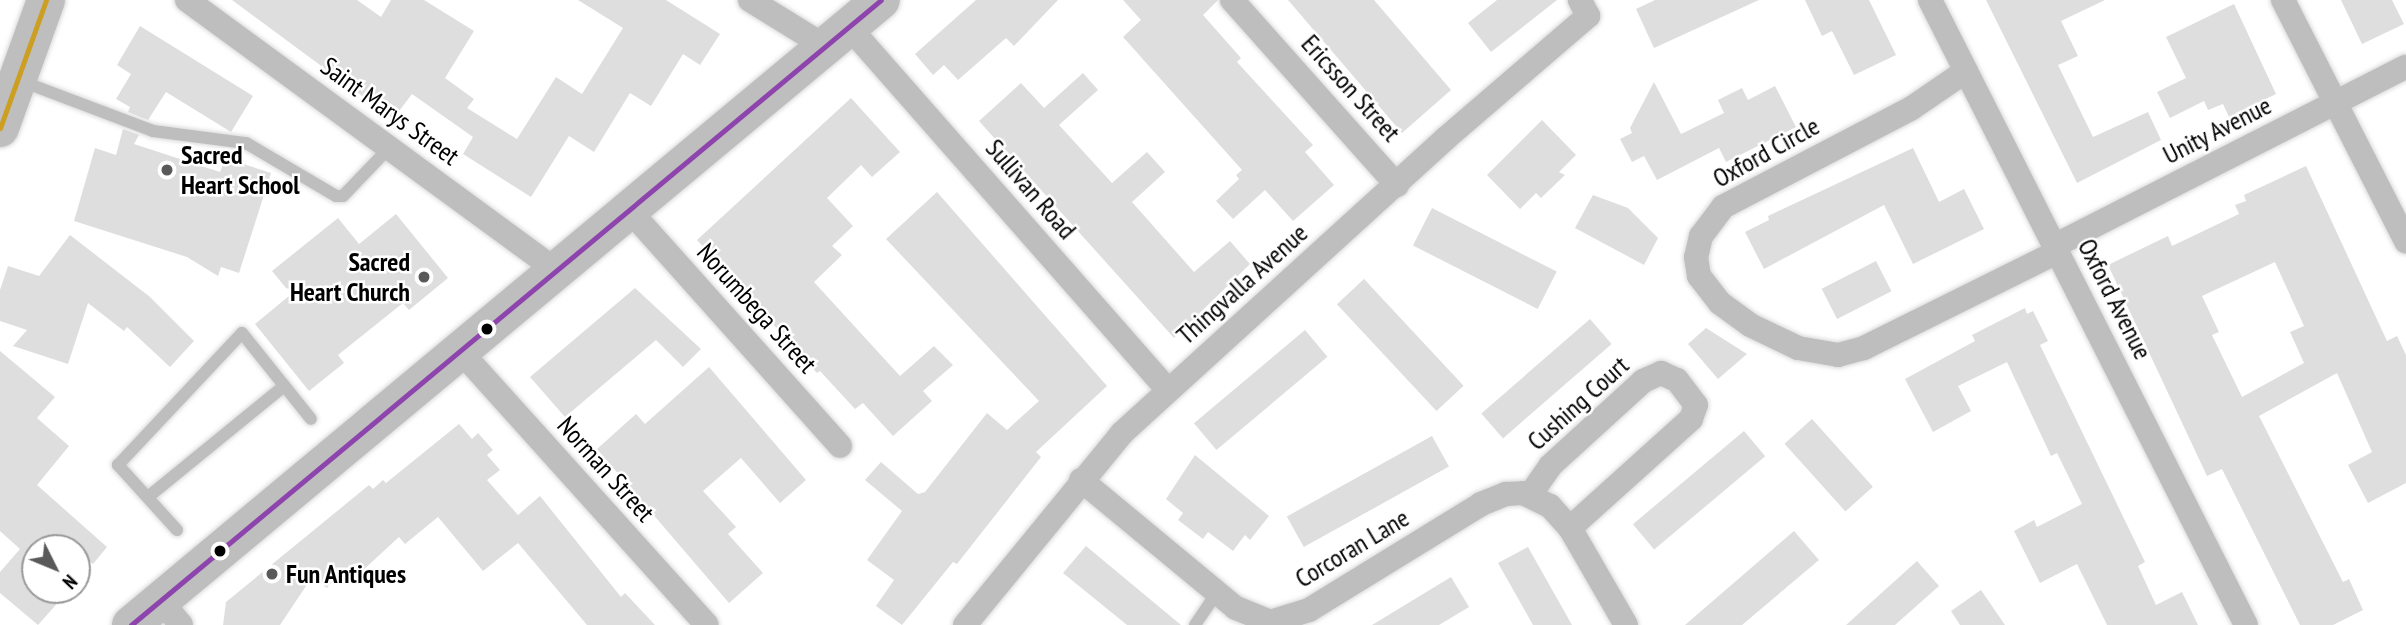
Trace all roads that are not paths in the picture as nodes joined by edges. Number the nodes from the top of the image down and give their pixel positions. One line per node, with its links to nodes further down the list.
1 (46, 0): 11 (main road)
2 (187, 0): 15 (street, Saint Marys Street)
3 (750, 0): 9 (street, Sullivan Road)
4 (881, 0): 9 (main road)
5 (1232, 0): 16 (street, Ericsson Street)
6 (1930, 0): 12 (street, Oxford Avenue)
7 (2283, 0): 13 (street)
8 (1584, 8): 16 (street, Thingvalla Avenue)
9 (838, 37): 17 (main road); 23 (street, Sullivan Road)
10 (2406, 67): 13 (street, Unity Avenue)
11 (13, 69): 14 (main road); 15 (lane)
12 (1966, 71): 19 (street, Oxford Avenue); 19 (street, Oxford Circle)
13 (2335, 103): 18 (street); 19 (street, Unity Avenue)
14 (0, 128)
15 (389, 148): 20 (street, Saint Marys Street)
16 (1397, 185): 23 (street, Thingvalla Avenue)
17 (629, 211): 20 (main road); 25 (street, Norumbega Street)
18 (2406, 241)
19 (2056, 249): 38 (street, Oxford Avenue)
20 (557, 271): 21 (main road)
21 (461, 352): 32 (main road); 34 (street, Norman Street)
22 (284, 386): 24 (lane); 28 (lane); 28 (lane)
23 (1168, 390): 26 (street, Thingvalla Avenue)
24 (311, 419)
25 (840, 446)
26 (1081, 480): 31 (street, Corcoran Lane); 35 (street, Thingvalla Avenue)
27 (1530, 495): 29 (street); 29 (street, Cushing Court); 31 (street, Corcoran Lane)
28 (148, 497): 30 (lane)
29 (1570, 527): 37 (street)
30 (177, 530)
31 (1217, 592): 36 (lane)
32 (171, 613): 33 (main road)
33 (131, 625)
34 (707, 625)
35 (965, 625)
36 (1195, 625)
37 (1626, 625)
38 (2246, 625)

